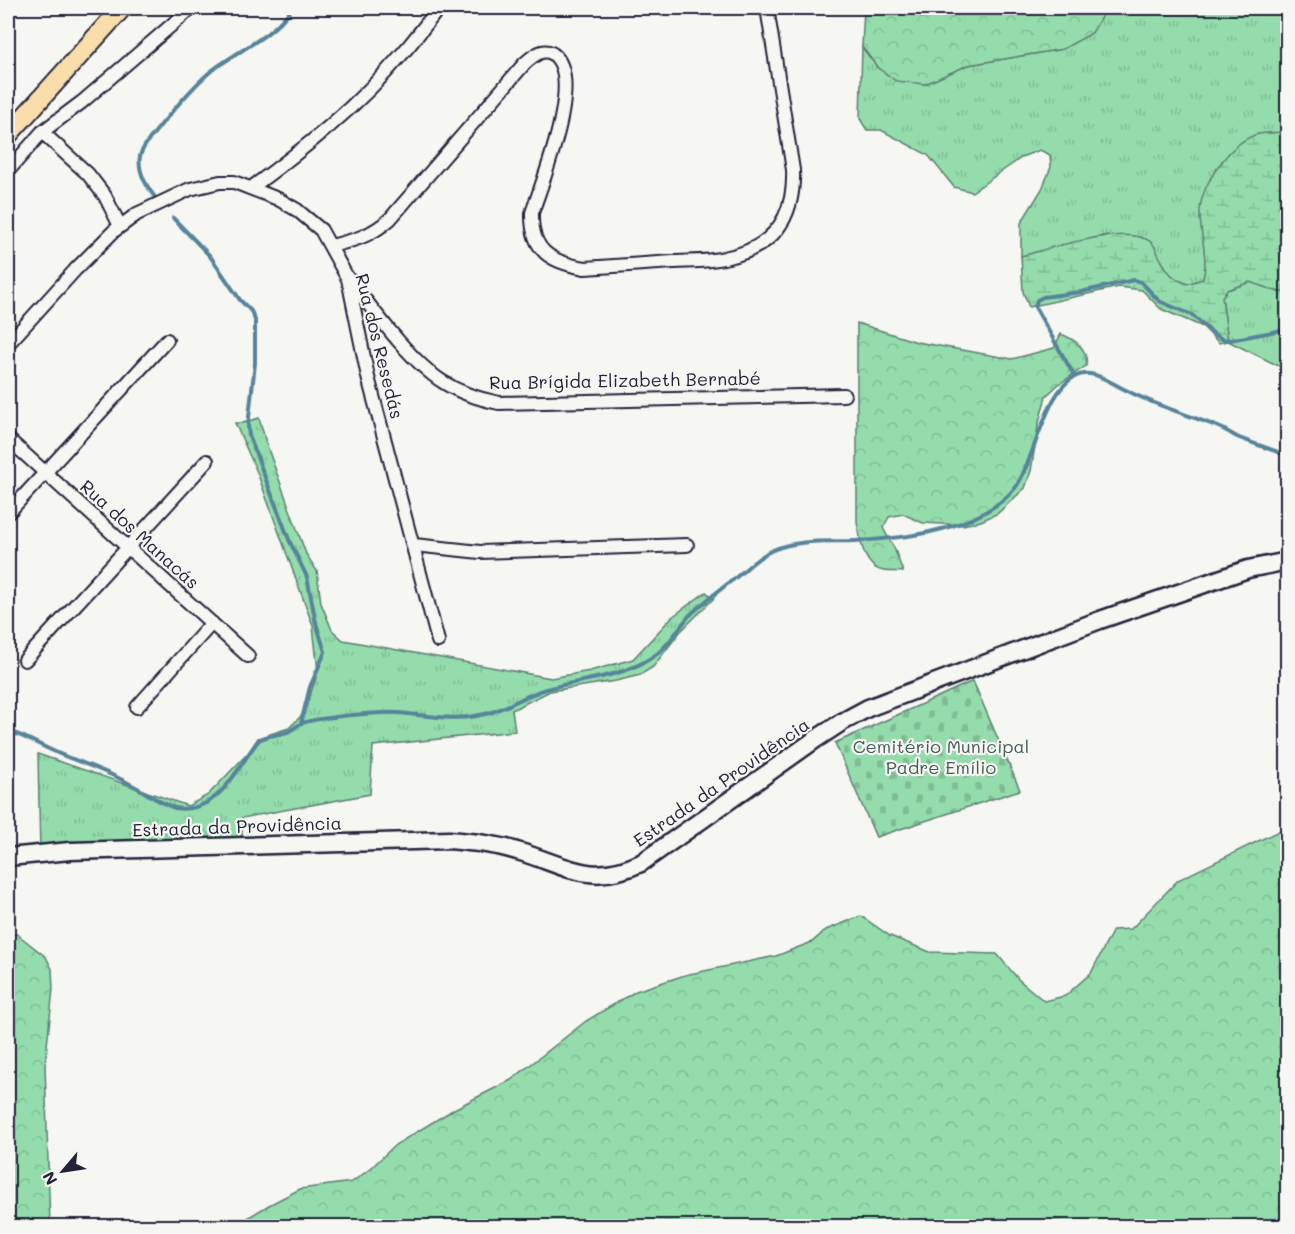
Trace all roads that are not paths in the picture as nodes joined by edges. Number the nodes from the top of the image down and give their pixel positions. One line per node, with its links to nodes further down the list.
1 (122, 8): 6 (main road)
2 (439, 8): 8 (street)
3 (767, 8): 10 (street)
4 (188, 11): 5 (street)
5 (42, 132): 7 (street); 9 (street)
6 (8, 135)
7 (8, 171)
8 (251, 188): 9 (street, Rua dos Resedás); 10 (street, Rua dos Resedás)
9 (120, 226): 13 (street, Rua dos Resedás)
10 (331, 246): 11 (street, Rua dos Resedás)
11 (348, 279): 14 (street, Rua Brígida Elizabeth Bernabé); 19 (street, Rua dos Resedás)
12 (167, 340): 17 (street)
13 (8, 344)
14 (844, 395)
15 (8, 439): 17 (street, Rua dos Manacás)
16 (207, 461): 21 (street)
17 (45, 473): 18 (street); 21 (street, Rua dos Manacás)
18 (8, 513)
19 (414, 545): 20 (street); 24 (street, Rua dos Resedás)
20 (687, 545)
21 (128, 548): 23 (street, Rua dos Manacás); 26 (street)
22 (1287, 561): 28 (street, Estrada da Providência)
23 (212, 623): 25 (street, Rua dos Manacás); 27 (street)
24 (438, 641)
25 (248, 656)
26 (25, 660)
27 (137, 707)
28 (8, 857)

